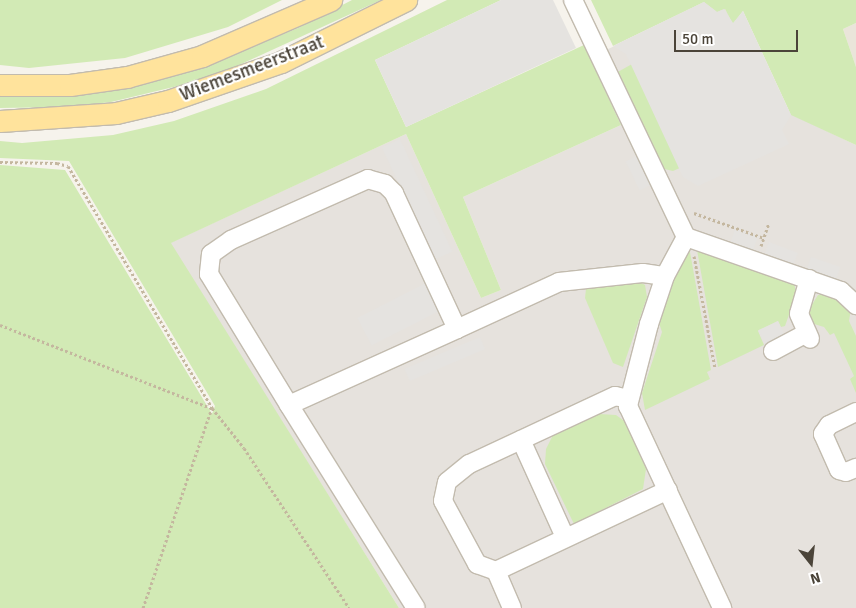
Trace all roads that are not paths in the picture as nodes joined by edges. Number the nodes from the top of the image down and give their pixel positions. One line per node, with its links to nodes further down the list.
1 (331, 0): 4 (main road, Wiemesmeerstraat)
2 (406, 0): 5 (main road, Wiemesmeerstraat)
3 (572, 0): 6 (lane)
4 (0, 86)
5 (0, 121)
6 (689, 238): 7 (lane); 8 (lane)
7 (665, 276): 10 (lane); 12 (lane)
8 (809, 279): 9 (lane); 11 (lane)
9 (854, 299)
10 (457, 329): 13 (lane); 13 (lane)
11 (773, 351)
12 (630, 399): 15 (lane); 17 (lane)
13 (289, 405): 20 (lane)
14 (856, 412): 16 (lane)
15 (521, 440): 18 (lane); 19 (lane)
16 (856, 468)
17 (668, 490): 18 (lane); 22 (lane)
18 (566, 537): 19 (lane)
19 (496, 571): 21 (lane)
20 (416, 608)
21 (512, 608)
22 (722, 608)

